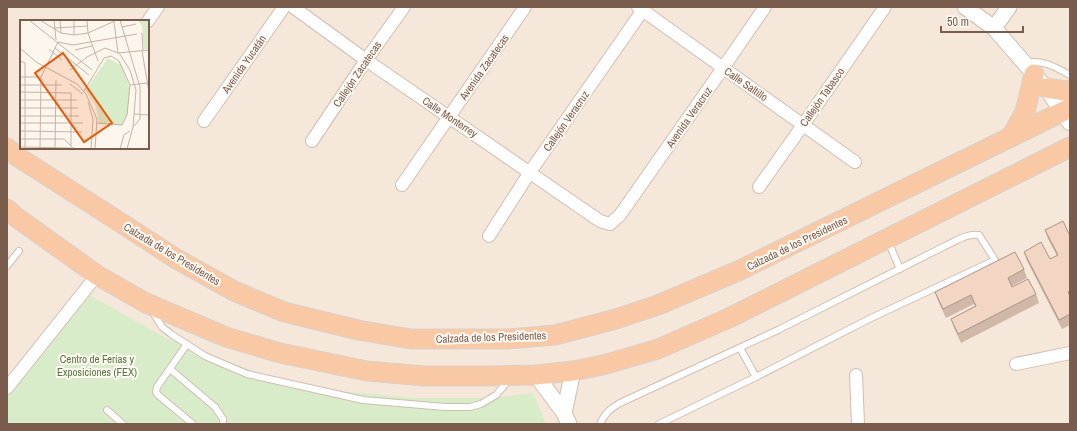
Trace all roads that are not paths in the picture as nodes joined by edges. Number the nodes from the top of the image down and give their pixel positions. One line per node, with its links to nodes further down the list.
1 (158, 7): 11 (street)
2 (284, 7): 20 (street, Avenida Yucatán)
3 (293, 7): 13 (street, Calle Monterrey)
4 (404, 7): 13 (street, Callejón Zacatecas)
5 (525, 7): 19 (street, Avenida Zacatecas)
6 (765, 7): 14 (street, Avenida Veracruz)
7 (885, 7): 21 (street, Callejón Tabasco)
8 (965, 7): 12 (street)
9 (1009, 7): 12 (street)
10 (642, 8): 14 (street, Calle Saltillo); 27 (street, Callejón Veracruz)
11 (149, 20)
12 (994, 28): 15 (street)
13 (366, 60): 19 (street, Calle Monterrey); 23 (street, Callejón Zacatecas)
14 (723, 68): 21 (street, Calle Saltillo); 31 (street, Avenida Veracruz)
15 (1035, 75): 16 (lane); 17 (highway); 18 (street); 22 (highway)
16 (1070, 75)
17 (1070, 90)
18 (1068, 114): 22 (highway, Calzada de los Presidentes)
19 (449, 117): 27 (street, Calle Monterrey); 28 (street, Avenida Zacatecas)
20 (204, 120)
21 (803, 125): 26 (street, Calle Saltillo); 29 (street, Callejón Tabasco)
22 (1011, 137): 25 (highway, Calzada de los Presidentes)
23 (312, 141)
24 (1070, 147): 33 (highway)
25 (7, 148)
26 (855, 162)
27 (530, 172): 31 (street, Calle Monterrey); 32 (street, Callejón Veracruz)
28 (402, 185)
29 (759, 187)
30 (7, 208): 37 (highway)
31 (610, 224)
32 (489, 236)
33 (887, 239): 36 (lane); 44 (highway)
34 (19, 252): 35 (lane)
35 (7, 266)
36 (900, 269): 40 (lane); 48 (lane)
37 (97, 275): 38 (highway); 49 (street)
38 (146, 303): 39 (lane); 45 (highway)
39 (188, 344): 43 (lane); 45 (lane)
40 (740, 348): 48 (lane); 55 (lane)
41 (1070, 353): 42 (street)
42 (1016, 364)
43 (170, 369): 53 (lane); 54 (lane)
44 (573, 371): 46 (highway); 51 (street)
45 (512, 375): 46 (highway)
46 (536, 375): 51 (street)
47 (856, 375): 57 (street)
48 (756, 377): 56 (lane)
49 (7, 388)
50 (107, 410): 52 (lane)
51 (567, 419)
52 (123, 424)
53 (193, 424)
54 (223, 424)
55 (600, 424)
56 (659, 424)
57 (858, 424)

